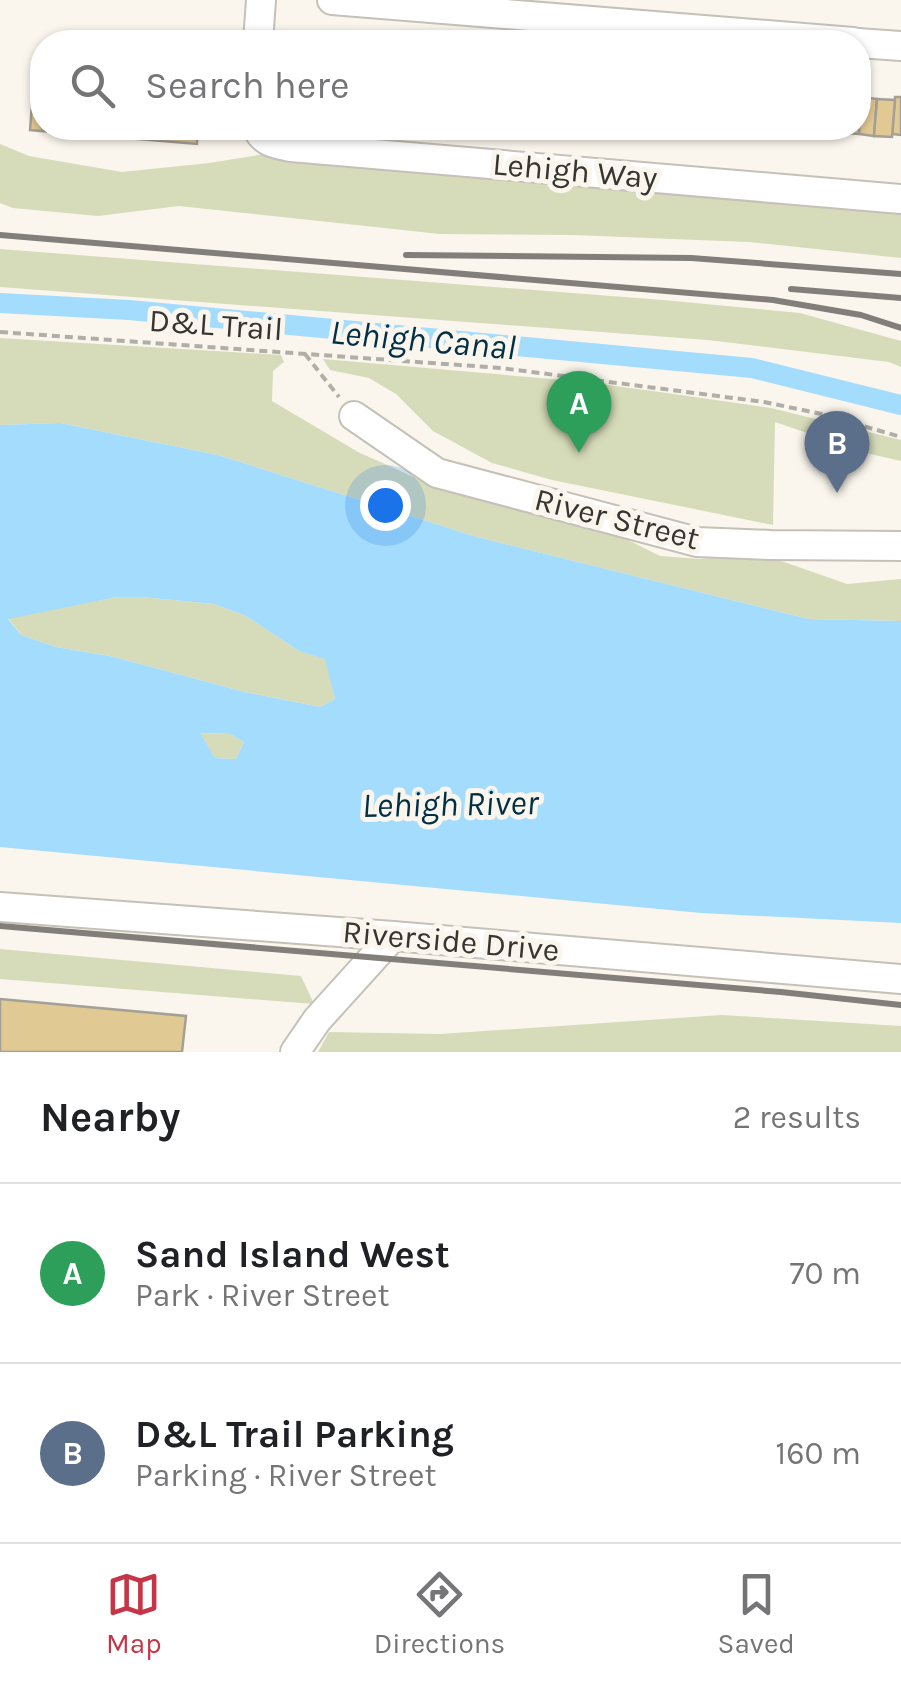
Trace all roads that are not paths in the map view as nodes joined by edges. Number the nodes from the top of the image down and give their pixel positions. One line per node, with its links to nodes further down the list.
1 (261, 0): 3 (street)
2 (332, 0): 4 (street)
3 (259, 30)
4 (698, 30)
5 (871, 44): 6 (street)
6 (901, 46)
7 (266, 140): 8 (street, Lehigh Way)
8 (901, 199)
9 (354, 416): 10 (street, River Street)
10 (901, 546)
11 (0, 907): 12 (street, Riverside Drive)
12 (393, 936): 13 (street, Riverside Drive); 14 (street)
13 (901, 979)
14 (295, 1052)

